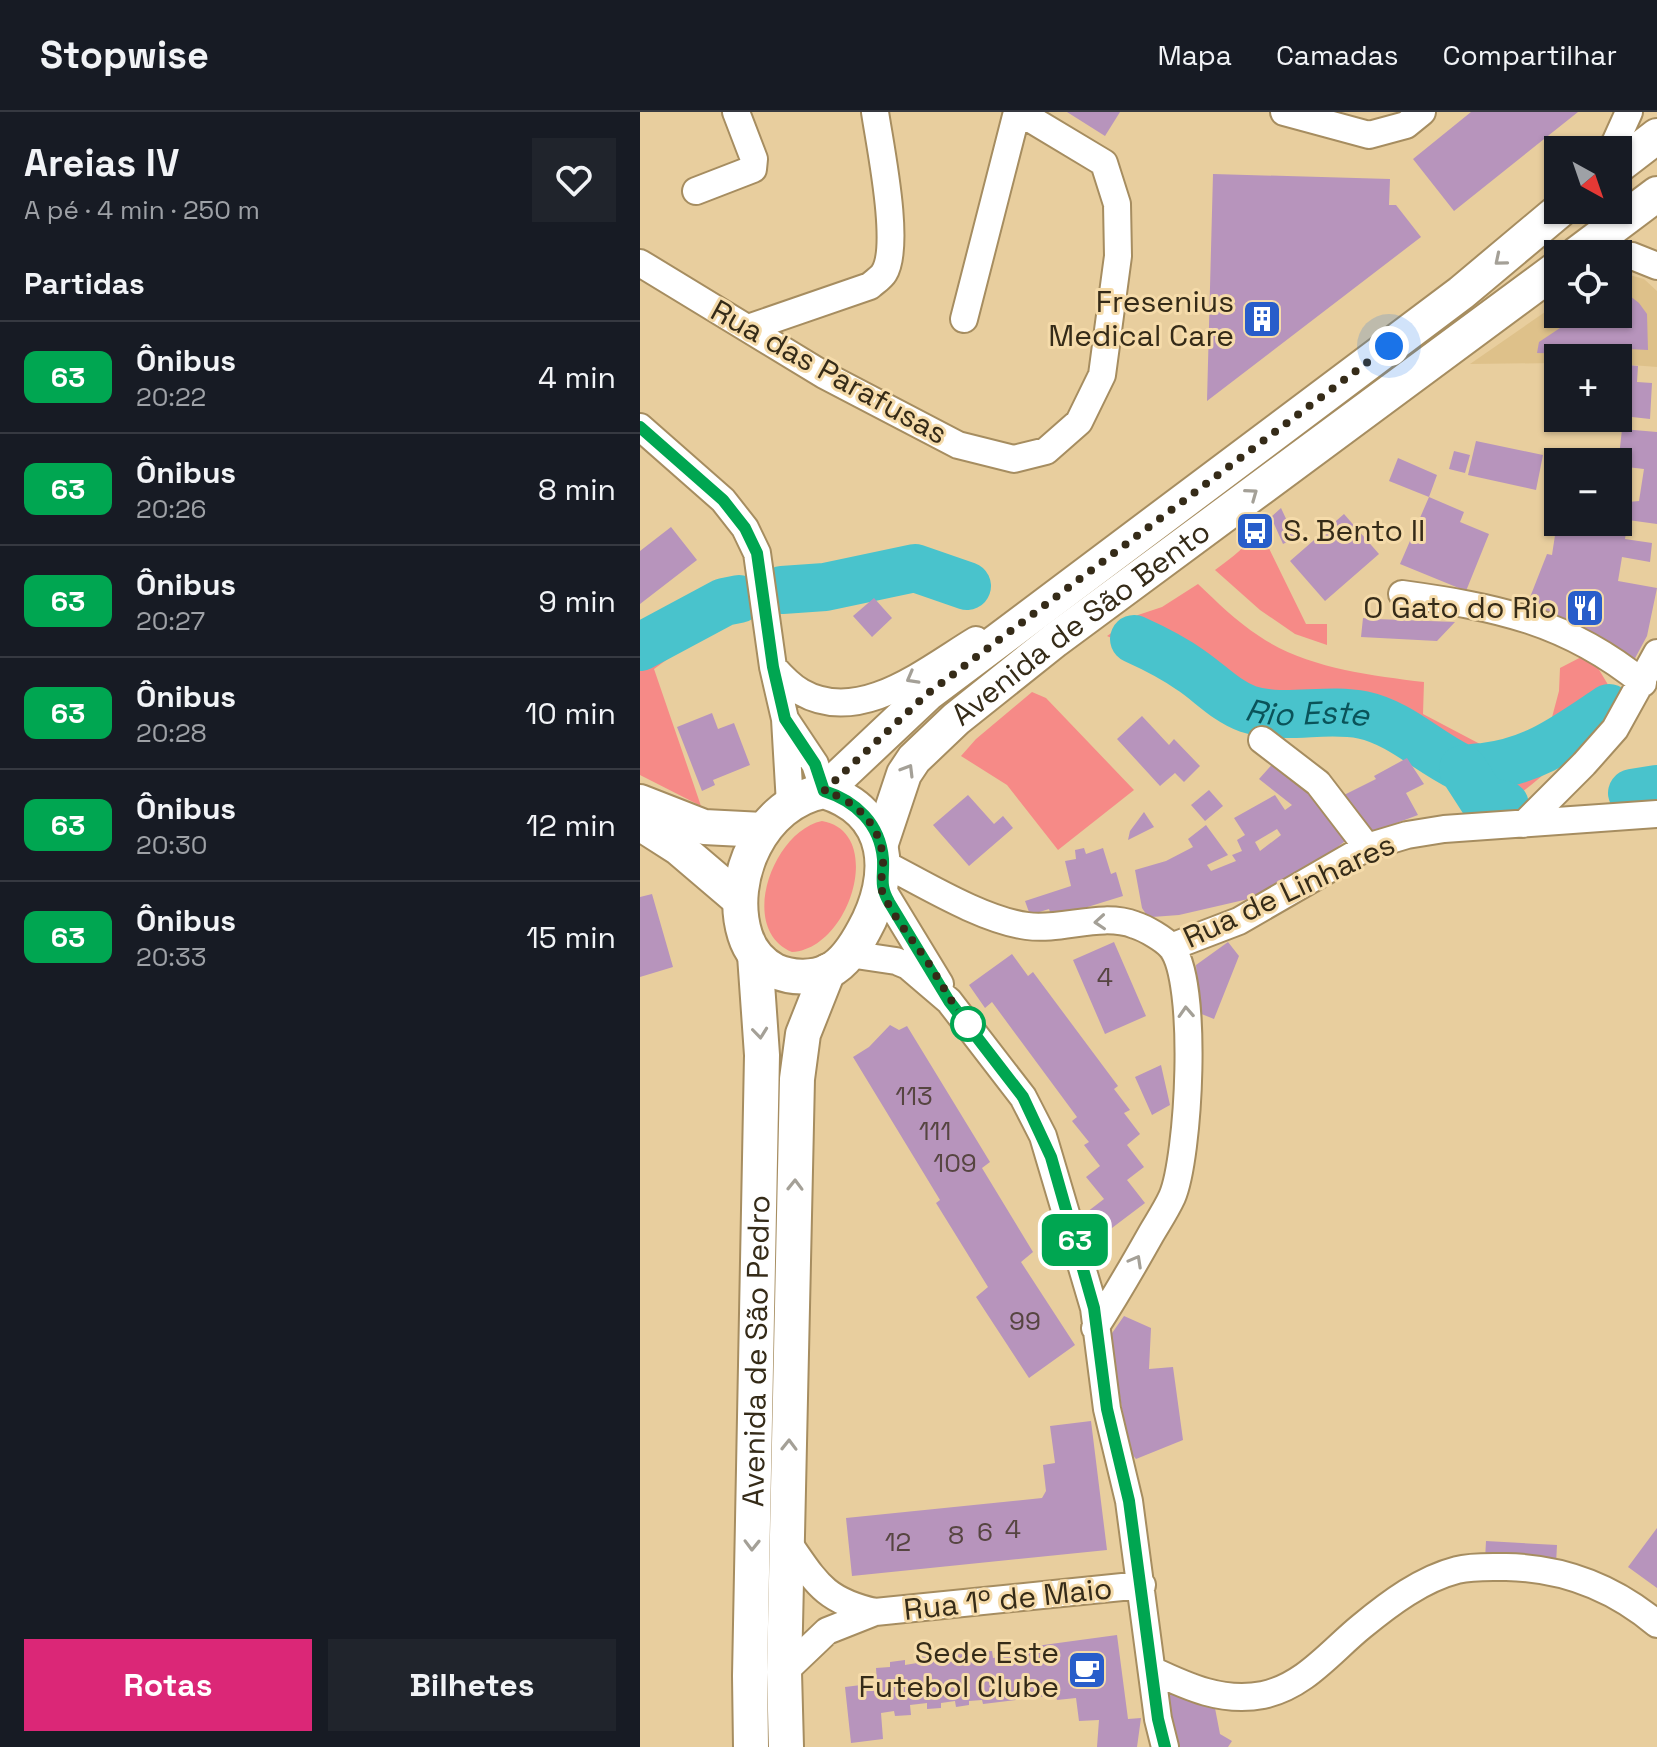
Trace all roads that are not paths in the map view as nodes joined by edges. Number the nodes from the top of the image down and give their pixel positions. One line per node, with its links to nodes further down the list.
1 (736, 112): 10 (street)
2 (875, 112): 19 (street)
3 (1018, 112): 18 (street); 19 (street, Rua das Parafusas)
4 (1284, 112): 5 (street)
5 (1422, 112)
6 (1629, 112): 7 (street)
7 (1618, 136)
8 (1657, 136): 9 (main road)
9 (1632, 155)
10 (696, 191)
11 (1657, 194): 13 (main road)
12 (1544, 223): 22 (main road, Avenida de São Bento, one-way to 22)
13 (1596, 240)
14 (1632, 256): 16 (street)
15 (640, 263): 19 (street, Rua das Parafusas)
16 (1657, 266)
17 (1544, 278): 37 (main road, Avenida de São Bento, one-way to 17)
18 (964, 319)
19 (748, 328)
20 (640, 427): 24 (street)
21 (1402, 594): 25 (street)
22 (1053, 598): 24 (street, one-way to 24); 28 (main road, Avenida de São Bento)
23 (1657, 653): 25 (street)
24 (773, 667): 26 (street)
25 (1643, 683): 32 (street)
26 (785, 719): 28 (street); 30 (street)
27 (1262, 740): 36 (street)
28 (824, 791): 30 (main road, Avenida de São Pedro); 37 (main road)
29 (640, 802): 33 (main road)
30 (790, 804): 34 (main road, Avenida de São Pedro)
31 (1657, 814): 32 (street, Rua de Linhares)
32 (1524, 824): 36 (street, Rua de Linhares)
33 (704, 827): 34 (main road); 35 (main road)
34 (763, 830): 38 (main road, Avenida de São Pedro)
35 (648, 836): 38 (main road)
36 (1367, 847): 39 (street, Rua de Linhares)
37 (882, 864): 39 (street, one-way to 37); 41 (main road, Avenida de São Pedro); 42 (street)
38 (740, 900): 40 (main road, Avenida de São Pedro)
39 (1171, 947): 43 (street, one-way to 39)
40 (755, 955): 41 (main road); 51 (main road, Avenida de São Pedro, one-way to 51)
41 (839, 963): 42 (street); 44 (main road, Avenida de São Pedro, one-way to 41)
42 (949, 1001): 43 (street)
43 (1095, 1328): 45 (street)
44 (787, 1541): 46 (street, Rua 1º de Maio); 49 (main road, Avenida de São Pedro)
45 (1142, 1585): 46 (street, Rua 1º de Maio); 48 (street)
46 (875, 1612): 49 (street, Rua 1º de Maio)
47 (1657, 1624): 48 (street)
48 (1152, 1670): 50 (street)
49 (784, 1672): 52 (main road, Avenida de São Pedro)
50 (1158, 1719): 53 (street); 54 (street)
51 (751, 1747)
52 (786, 1747)
53 (1150, 1747)
54 (1165, 1747)

